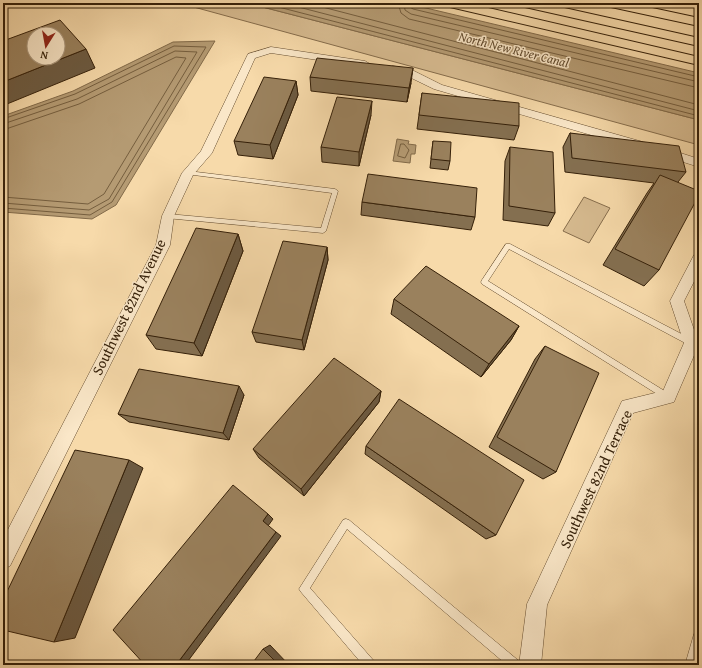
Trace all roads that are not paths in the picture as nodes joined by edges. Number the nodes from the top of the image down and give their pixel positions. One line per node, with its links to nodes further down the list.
1 (450, 3): 6 (main road)
2 (525, 3): 5 (main road)
3 (611, 3): 4 (main road)
4 (699, 22)
5 (699, 42)
6 (699, 61)
7 (699, 163): 8 (street, Southwest 82nd Avenue)
8 (188, 173): 9 (street, Southwest 82nd Avenue); 9 (lane)
9 (168, 216): 13 (street, Southwest 82nd Avenue)
10 (699, 259): 11 (street)
11 (692, 343): 12 (street); 12 (lane)
12 (668, 397): 17 (street, Southwest 82nd Terrace)
13 (3, 559)
14 (699, 634): 18 (lane)
15 (370, 665): 16 (lane)
16 (514, 665)
17 (530, 665)
18 (690, 665)

